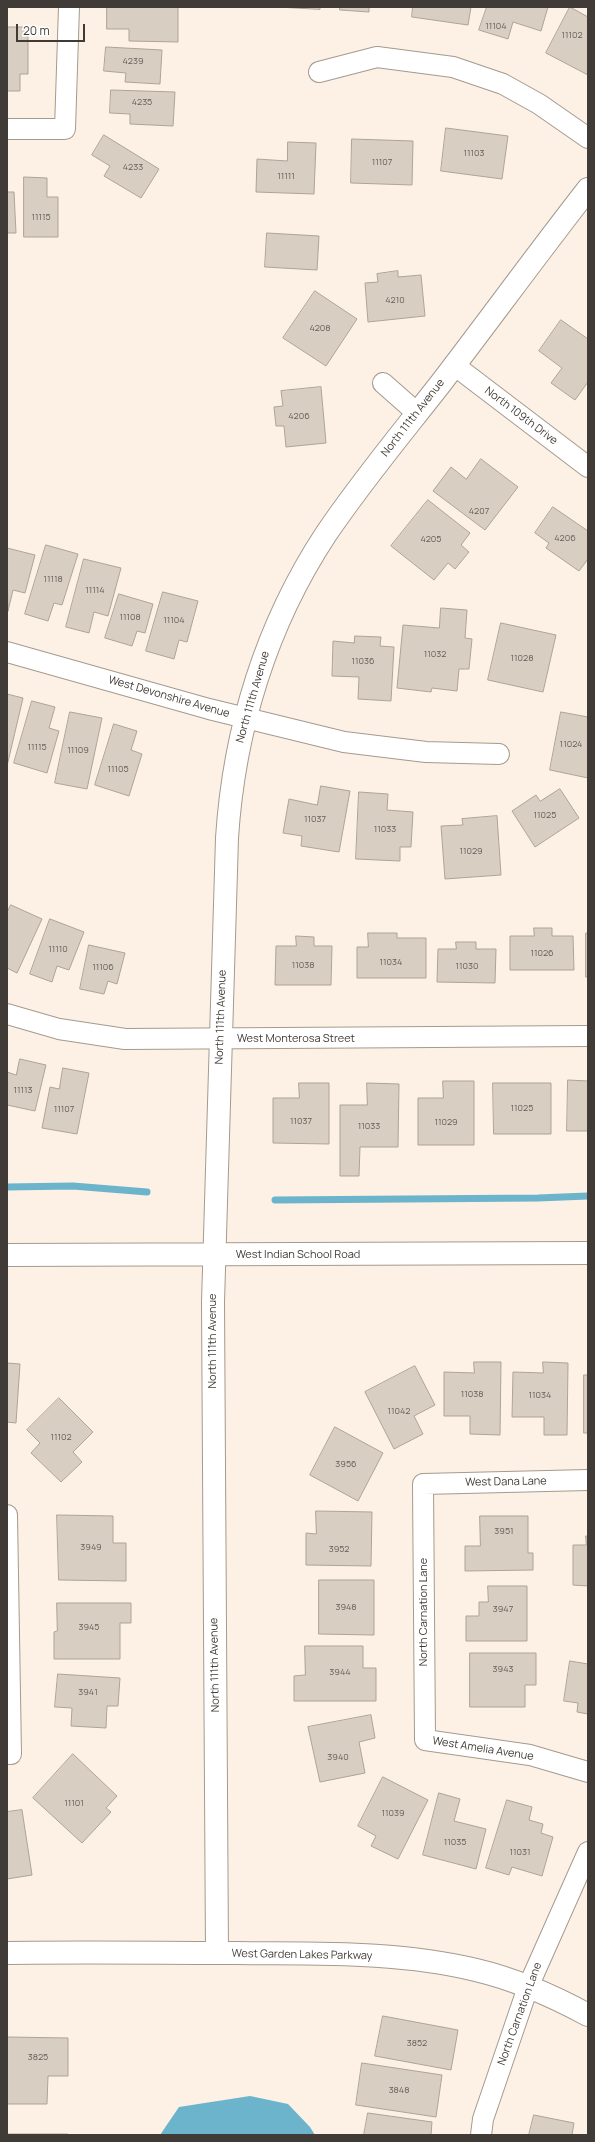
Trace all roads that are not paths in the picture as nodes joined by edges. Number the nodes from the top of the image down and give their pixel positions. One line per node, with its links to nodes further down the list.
1 (69, 7): 3 (street)
2 (319, 72): 4 (street)
3 (7, 129)
4 (588, 138)
5 (588, 189): 6 (street, North 111th Avenue)
6 (454, 365): 8 (street, North 111th Avenue); 9 (street, North 109th Drive)
7 (383, 382): 8 (street)
8 (417, 413): 11 (street, North 111th Avenue)
9 (588, 467)
10 (7, 652): 11 (street, West Devonshire Avenue)
11 (244, 718): 12 (street, West Devonshire Avenue); 15 (street, North 111th Avenue)
12 (498, 754)
13 (7, 1014): 15 (street, West Monterosa Street)
14 (588, 1036): 15 (street, West Monterosa Street)
15 (220, 1039): 18 (street, North 111th Avenue)
16 (588, 1252): 18 (street, West Indian School Road)
17 (7, 1255): 18 (street, West Indian School Road)
18 (214, 1255): 27 (street, North 111th Avenue)
19 (588, 1480): 20 (street, West Dana Lane)
20 (423, 1484): 22 (street, North Carnation Lane)
21 (7, 1515): 23 (street)
22 (425, 1740): 24 (street, West Amelia Avenue)
23 (9, 1754)
24 (588, 1772)
25 (588, 1852): 28 (street, North Carnation Lane)
26 (7, 1953): 27 (street, West Garden Lakes Parkway)
27 (216, 1953): 28 (street, West Garden Lakes Parkway)
28 (528, 1987): 29 (street, West Garden Lakes Parkway); 30 (street, North Carnation Lane)
29 (588, 2014)
30 (481, 2135)

